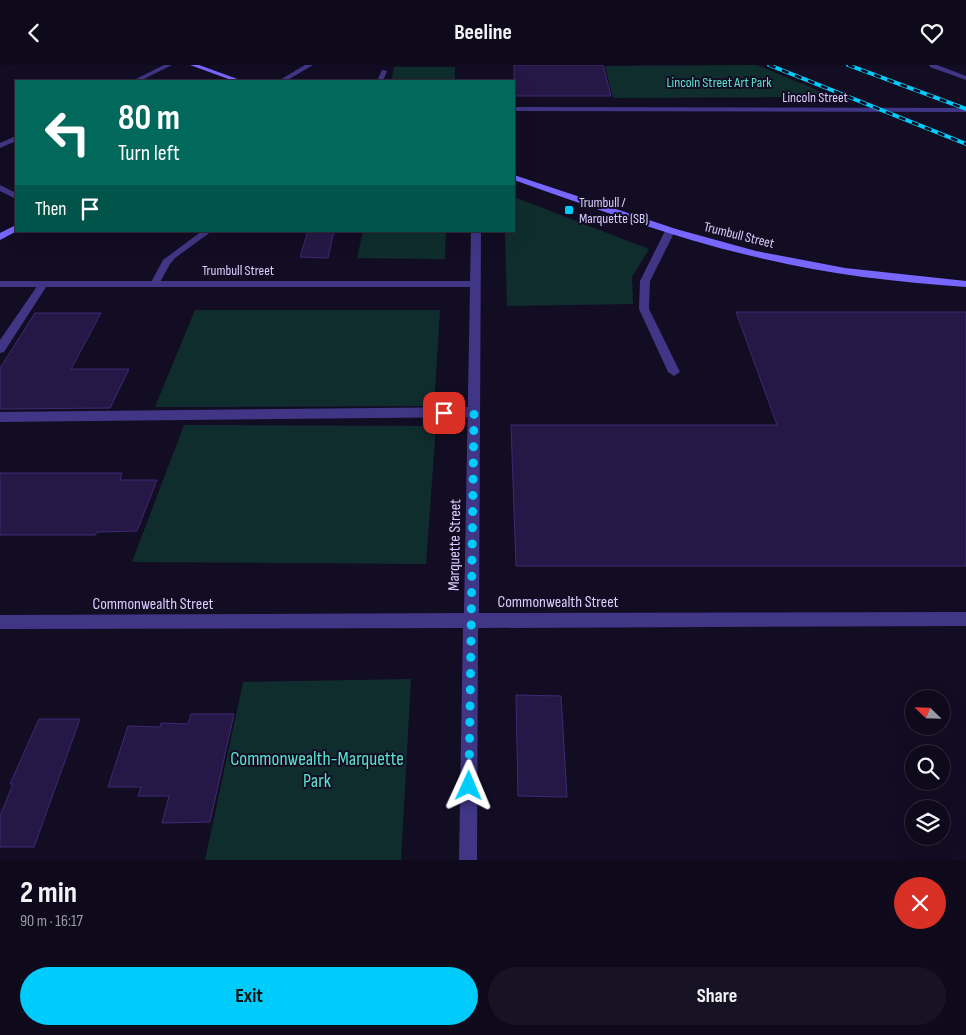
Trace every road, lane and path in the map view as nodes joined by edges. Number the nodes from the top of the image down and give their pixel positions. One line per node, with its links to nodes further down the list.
1 (169, 65): 8 (street)
2 (194, 65): 5 (street)
3 (310, 65): 10 (street)
4 (934, 65): 7 (street)
5 (203, 67): 9 (street)
6 (384, 71): 11 (street)
7 (966, 77)
8 (137, 80)
9 (237, 80)
10 (283, 80)
11 (380, 80)
12 (515, 109): 13 (street, Lincoln Street)
13 (966, 110)
14 (15, 138): 15 (street)
15 (0, 146)
16 (515, 177): 20 (street, Trumbull Street)
17 (0, 188): 18 (street)
18 (15, 196)
19 (15, 229): 23 (street)
20 (670, 231): 28 (street, Trumbull Street); 30 (street)
21 (207, 232): 26 (street)
22 (476, 232): 27 (street, Marquette Street)
23 (0, 237)
24 (0, 284): 25 (street, Trumbull Street)
25 (43, 284): 26 (street, Trumbull Street); 29 (street)
26 (155, 284): 27 (street, Trumbull Street)
27 (476, 284): 31 (street, Marquette Street)
28 (966, 284)
29 (0, 349)
30 (674, 371)
31 (474, 412): 32 (street); 34 (street, Marquette Street)
32 (0, 417)
33 (966, 619): 34 (street, Commonwealth Street)
34 (471, 620): 35 (street, Commonwealth Street); 36 (street, Marquette Street)
35 (0, 622)
36 (468, 860)

